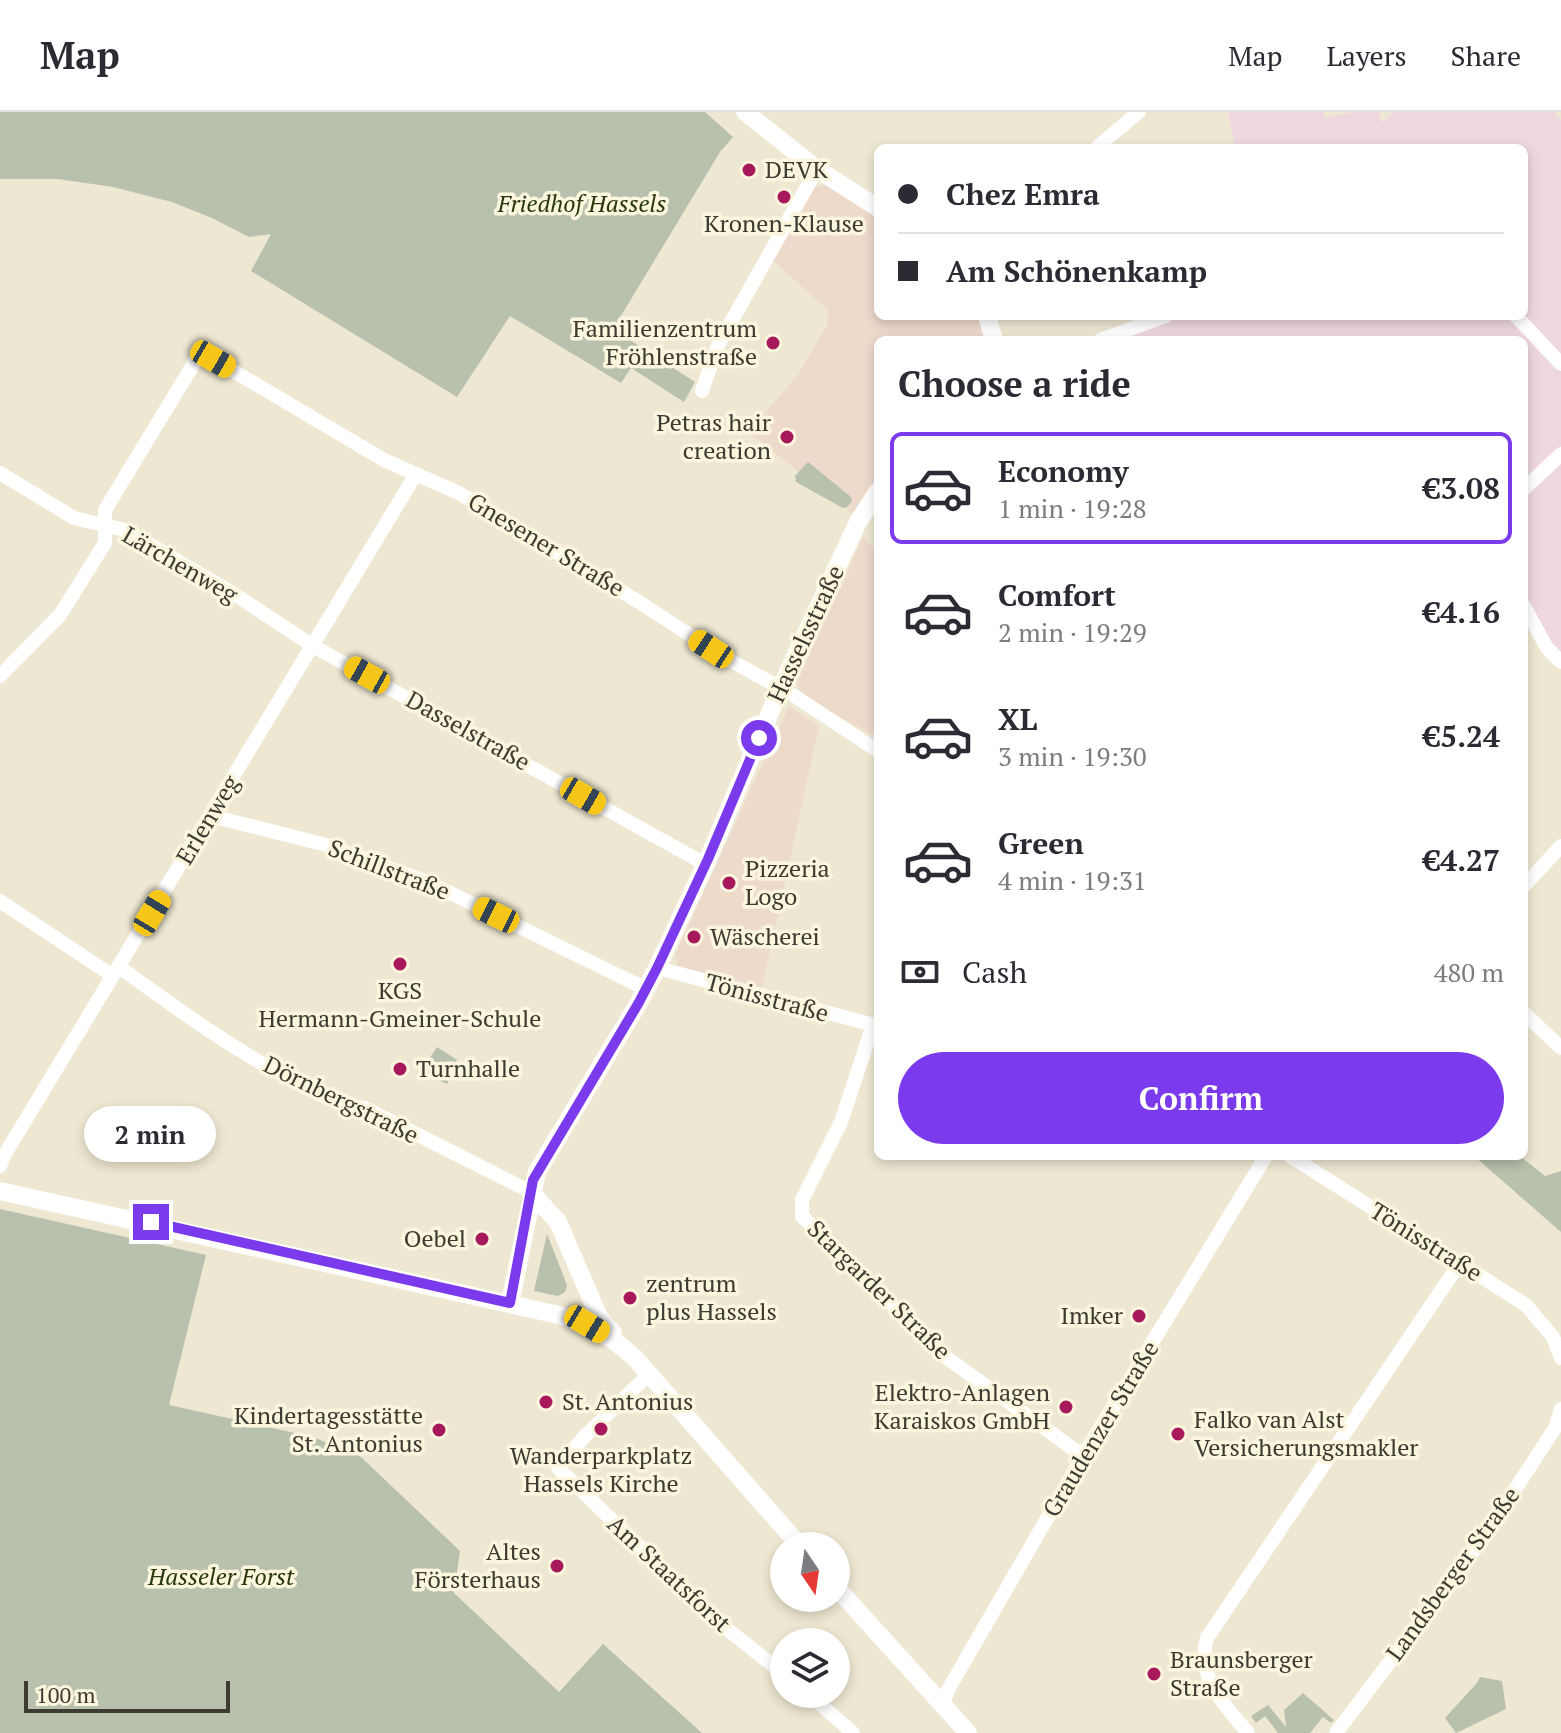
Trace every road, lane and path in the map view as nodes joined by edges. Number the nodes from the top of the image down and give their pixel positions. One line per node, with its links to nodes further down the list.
1 (745, 112): 4 (street)
2 (1139, 112): 3 (street)
3 (1101, 144)
4 (817, 169): 5 (street); 10 (street)
5 (874, 205)
6 (1155, 320): 8 (street)
7 (1520, 320): 9 (street)
8 (1111, 336)
9 (1561, 364)
10 (702, 391)
11 (1561, 454): 14 (street)
12 (0, 473): 16 (street, Lärchenweg)
13 (416, 474): 16 (street, Gnesener Straße); 18 (street, Erlenweg); 21 (street, Gnesener Straße)
14 (1528, 485)
15 (874, 497): 21 (street, Hasselsstraße)
16 (104, 525): 18 (street, Lärchenweg); 20 (street)
17 (1528, 613): 19 (street)
18 (313, 646): 23 (street, Erlenweg); 25 (street, Dasselstraße)
19 (1561, 662)
20 (0, 676)
21 (780, 689): 22 (street, Gnesener Straße); 25 (street, Hasselsstraße)
22 (874, 748)
23 (211, 816): 29 (street, Erlenweg); 30 (street, Schillstraße)
24 (1561, 846): 26 (street)
25 (705, 864): 28 (street, Hasselsstraße)
26 (1528, 882)
27 (0, 901): 29 (street, Dörnbergstraße)
28 (657, 968): 30 (street, Hasselsstraße); 32 (street, Tönisstraße)
29 (116, 972): 38 (street, Erlenweg); 40 (street, Dörnbergstraße)
30 (646, 989): 37 (street, Hasselsstraße)
31 (1528, 1017): 34 (street)
32 (874, 1025)
33 (874, 1031): 51 (street, Stargarder Straße)
34 (1561, 1048)
35 (1264, 1160): 51 (street, Graudenzer Straße)
36 (1296, 1160): 43 (street, Tönisstraße)
37 (542, 1163): 40 (street, Hasselsstraße); 41 (street)
38 (0, 1166)
39 (0, 1191): 45 (street)
40 (531, 1192): 41 (street); 42 (street, Hasselsstraße)
41 (552, 1214): 42 (street); 44 (street)
42 (527, 1216): 45 (street, Hasselsstraße)
43 (1459, 1264): 48 (street, Tönisstraße); 59 (street)
44 (585, 1284): 46 (street); 47 (street)
45 (510, 1303): 46 (street)
46 (559, 1315): 47 (street)
47 (617, 1343): 49 (street)
48 (1561, 1358)
49 (649, 1374): 52 (street); 54 (street, Am Staatsforst)
50 (1561, 1409): 60 (street, Landsberger Straße)
51 (1083, 1456): 55 (street, Graudenzer Straße)
52 (788, 1532)
53 (850, 1602): 55 (street)
54 (770, 1663)
55 (943, 1705): 58 (street)
56 (825, 1708): 57 (street)
57 (853, 1733)
58 (968, 1733)
59 (1248, 1733)
60 (1336, 1733)

